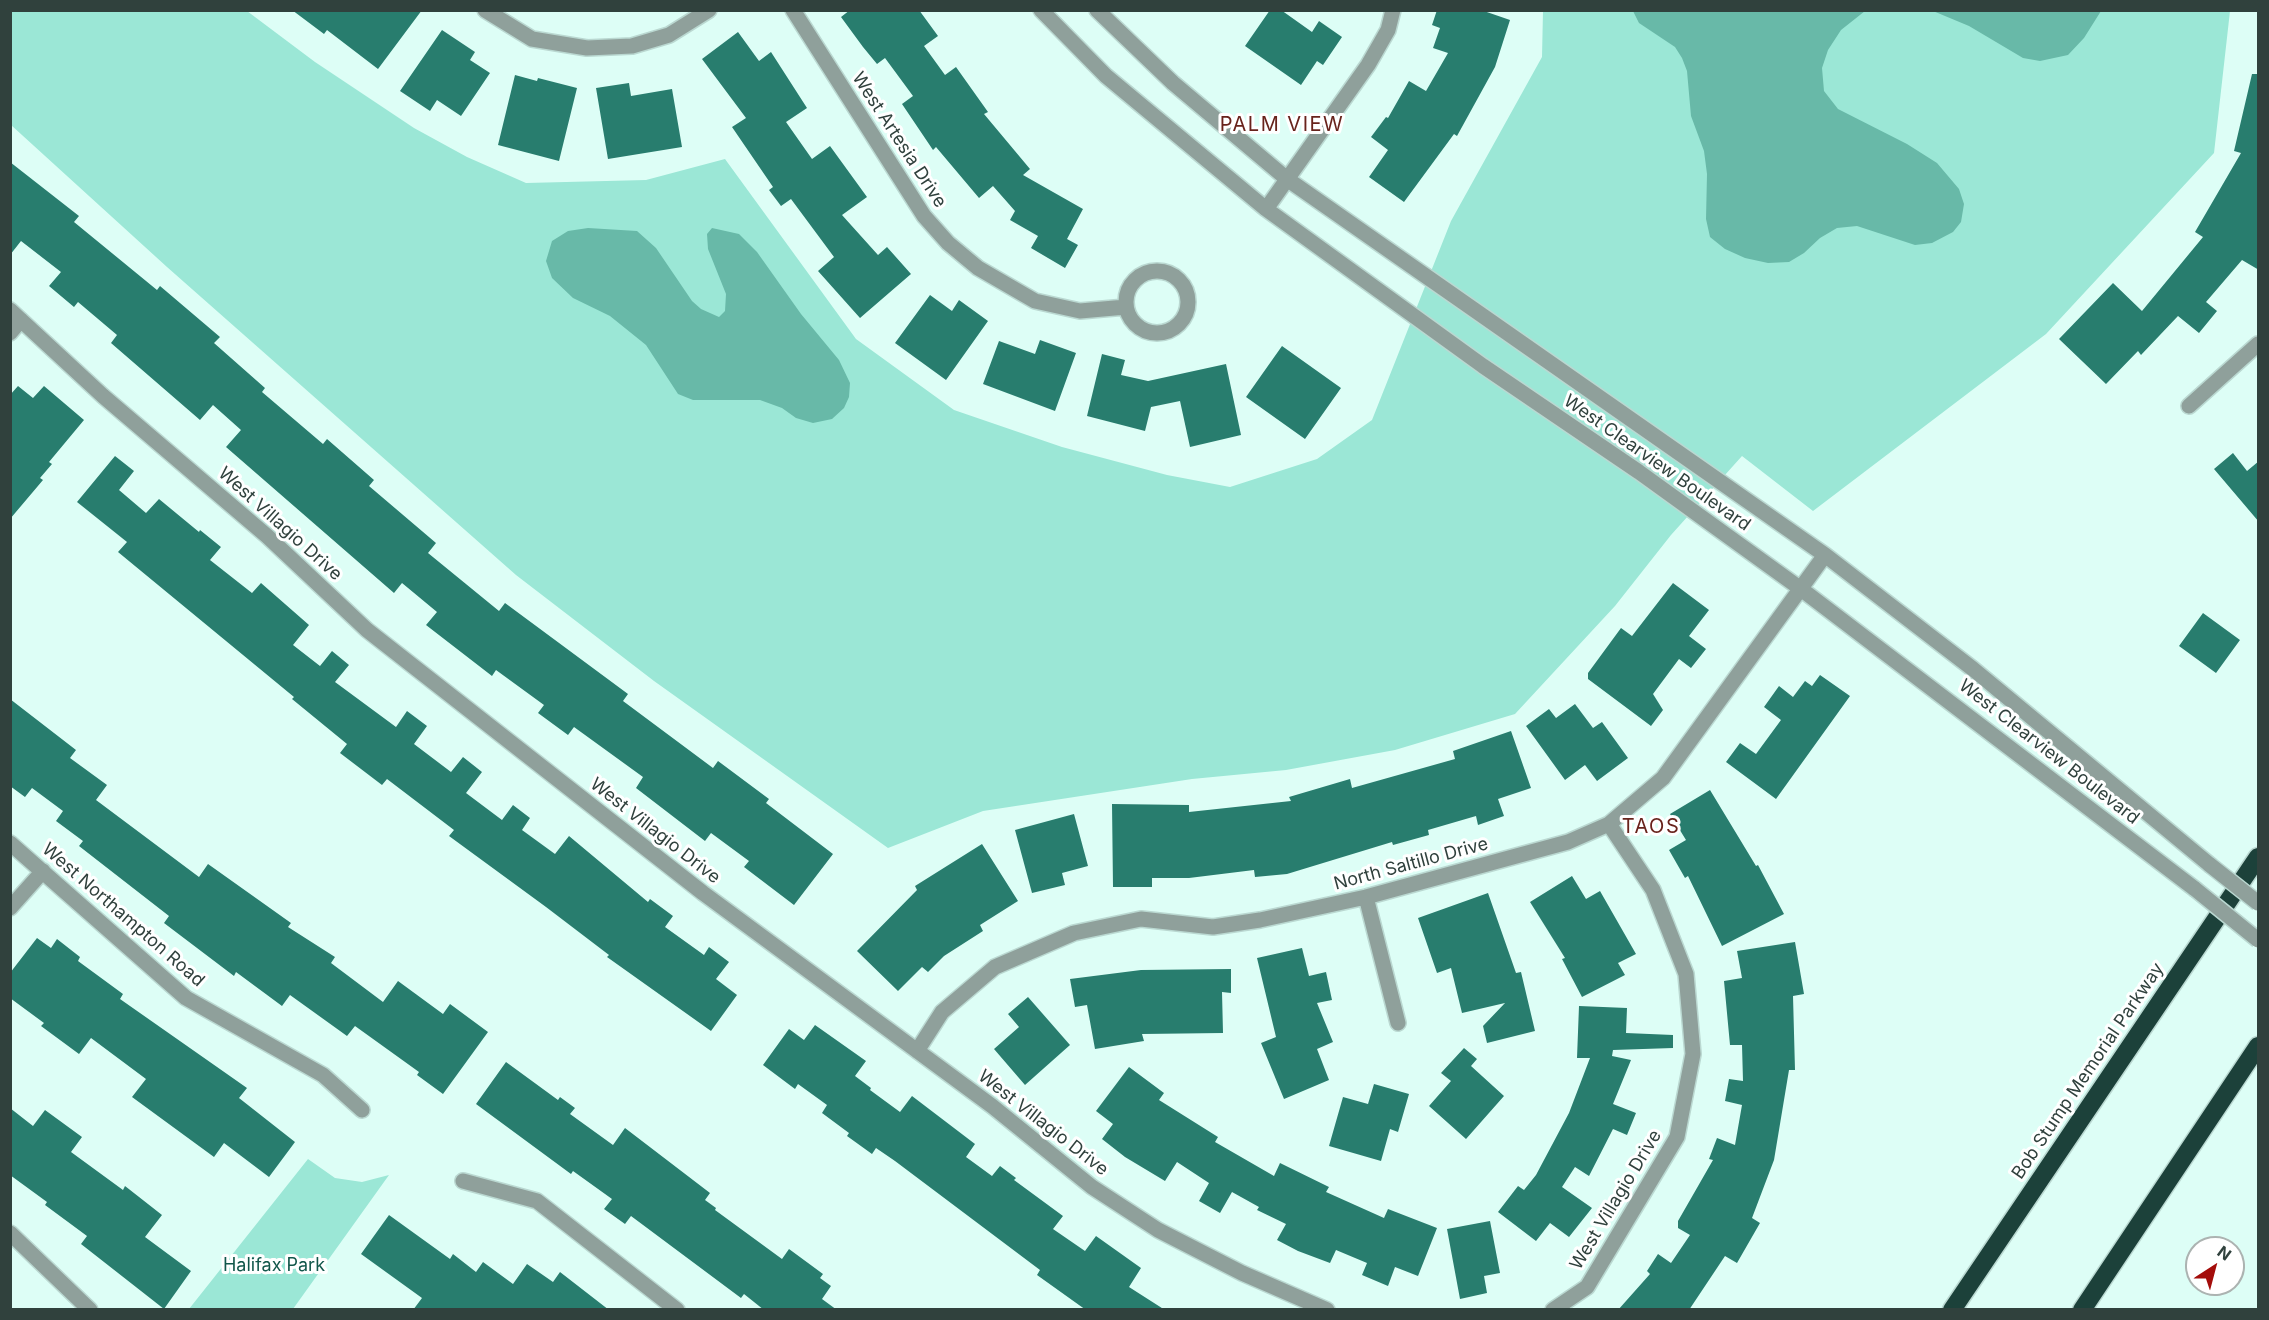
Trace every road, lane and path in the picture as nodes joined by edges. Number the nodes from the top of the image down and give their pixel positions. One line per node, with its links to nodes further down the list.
1 (485, 10): 2 (street)
2 (708, 10)
3 (793, 10): 9 (street, West Artesia Drive)
4 (1041, 10): 8 (street, West Clearview Boulevard)
5 (1097, 10): 7 (street, West Clearview Boulevard)
6 (1393, 10): 7 (street)
7 (1287, 179): 8 (street); 14 (street, West Clearview Boulevard)
8 (1266, 209): 15 (street, West Clearview Boulevard)
9 (1126, 307): 9 (street)
10 (16, 315): 11 (street); 26 (street, West Villagio Drive)
11 (10, 333)
12 (2259, 345): 13 (street)
13 (2189, 406)
14 (1825, 555): 15 (street, North Saltillo Drive); 21 (street, West Clearview Boulevard, bridge)
15 (1801, 589): 16 (street, North Saltillo Drive); 23 (street, West Clearview Boulevard, bridge)
16 (1610, 824): 20 (street, North Saltillo Drive); 33 (street, West Villagio Drive)
17 (10, 843): 19 (street, West Northampton Road)
18 (2259, 857): 34 (highway, Bob Stump Memorial Parkway)
19 (43, 871): 22 (street); 27 (street, West Northampton Road)
20 (1366, 897): 24 (street); 26 (street, North Saltillo Drive)
21 (2259, 903)
22 (10, 908)
23 (2259, 940)
24 (1398, 1023)
25 (2259, 1046): 35 (highway)
26 (917, 1051): 32 (street, West Villagio Drive)
27 (362, 1110)
28 (463, 1180): 31 (street)
29 (10, 1233): 30 (street)
30 (90, 1310)
31 (677, 1310)
32 (1327, 1310)
33 (1552, 1310)
34 (1952, 1310)
35 (2082, 1310)

